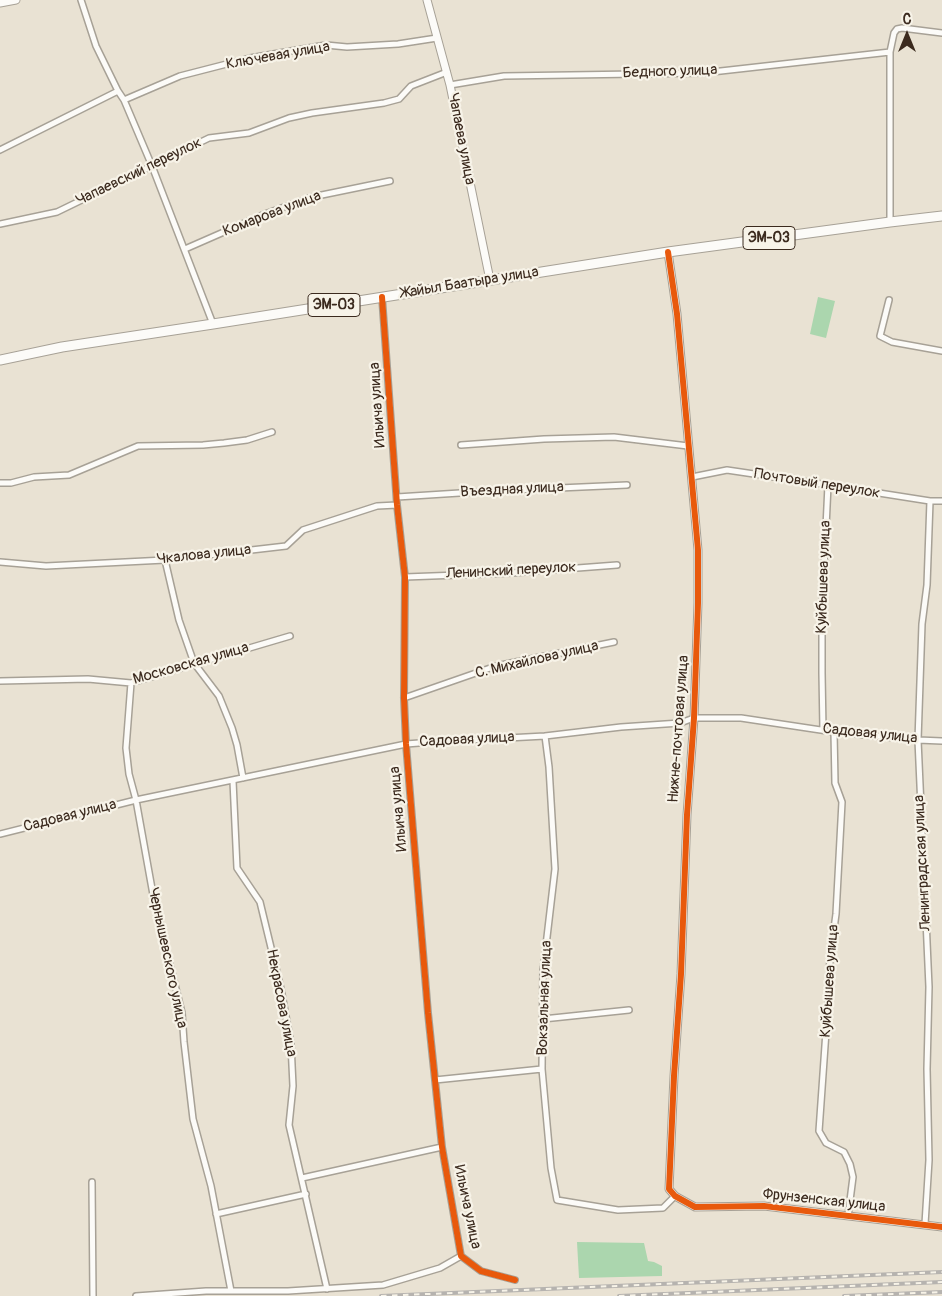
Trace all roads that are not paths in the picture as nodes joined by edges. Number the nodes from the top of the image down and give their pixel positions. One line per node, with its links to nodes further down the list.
1 (16, 0): 4 (street)
2 (80, 0): 10 (street)
3 (427, 0): 6 (street, Чапаева улица)
4 (0, 3)
5 (942, 33): 7 (street)
6 (438, 38): 8 (street, Чапаева улица); 11 (street, Ключевая улица)
7 (890, 52): 9 (street, Бедного улица); 16 (street)
8 (447, 72): 9 (street, Чапаева улица); 13 (street, Чапаевский переулок)
9 (450, 85): 20 (street, Чапаева улица)
10 (118, 91): 11 (street); 12 (street)
11 (124, 100): 13 (street)
12 (0, 150)
13 (152, 166): 17 (street, Чапаевский переулок); 18 (street)
14 (390, 180): 18 (street, Комарова улица)
15 (942, 216): 16 (highway, Жайыл Баатыра улица / ЭМ-03)
16 (890, 222): 19 (highway, Жайыл Баатыра улица / ЭМ-03)
17 (0, 224)
18 (184, 249): 23 (street)
19 (668, 252): 20 (highway, Жайыл Баатыра улица / ЭМ-03); 28 (street, Нижне-почтовая улица)
20 (490, 280): 21 (highway, Жайыл Баатыра улица / ЭМ-03)
21 (382, 297): 23 (highway, Жайыл Баатыра улица / ЭМ-03); 33 (street, Ильича улица)
22 (889, 300): 24 (street)
23 (213, 324): 25 (highway, Жайыл Баатыра улица / ЭМ-03)
24 (942, 351)
25 (0, 360)
26 (272, 432): 30 (street)
27 (461, 445): 28 (street)
28 (688, 446): 29 (street, Нижне-почтовая улица)
29 (692, 476): 32 (street, Почтовый переулок); 47 (street, Нижне-почтовая улица)
30 (0, 483)
31 (627, 485): 33 (street, Въездная улица)
32 (828, 485): 34 (street, Почтовый переулок); 48 (street, Куйбышева улица)
33 (397, 497): 36 (street, Ильича улица)
34 (930, 501): 35 (street, Почтовый переулок); 51 (street, Ленинградская улица)
35 (942, 501)
36 (397, 505): 37 (street, Чкалова улица); 40 (street, Ильича улица)
37 (165, 560): 38 (street, Чкалова улица); 43 (street)
38 (0, 562)
39 (617, 565): 40 (street, Ленинский переулок)
40 (405, 577): 46 (street, Ильича улица)
41 (290, 636): 43 (street, Московская улица)
42 (614, 642): 46 (street, С. Михайлова улица)
43 (194, 663): 45 (street, Московская улица); 54 (street)
44 (0, 681): 45 (street, Московская улица)
45 (131, 683): 56 (street, Чернышевского улица)
46 (404, 698): 53 (street, Ильича улица)
47 (694, 718): 48 (street, Садовая улица); 50 (street, Садовая улица); 66 (street, Нижне-почтовая улица)
48 (823, 730): 49 (street, Садовая улица)
49 (834, 732): 51 (street, Садовая улица); 68 (street, Куйбышева улица)
50 (545, 736): 53 (street, Садовая улица); 59 (street, Вокзальная улица)
51 (918, 740): 52 (street, Садовая улица); 69 (street, Ленинградская улица)
52 (942, 741)
53 (406, 744): 54 (street, Садовая улица); 61 (street, Ильича улица)
54 (243, 778): 55 (street, Садовая улица)
55 (233, 780): 56 (street, Садовая улица); 63 (street, Некрасова улица)
56 (136, 800): 57 (street, Садовая улица); 67 (street, Чернышевского улица)
57 (0, 834)
58 (628, 1010): 59 (street)
59 (543, 1019): 60 (street, Вокзальная улица)
60 (542, 1069): 61 (street); 66 (street, Вокзальная улица)
61 (435, 1080): 62 (street, Ильича улица)
62 (442, 1147): 63 (street); 71 (street, Ильича улица)
63 (302, 1178): 65 (street, Некрасова улица)
64 (92, 1182): 75 (street)
65 (306, 1194): 67 (street); 73 (street, Некрасова улица)
66 (675, 1196): 68 (street, Фрунзенская улица)
67 (216, 1214): 74 (street, Чернышевского улица)
68 (848, 1216): 69 (street, Фрунзенская улица)
69 (925, 1224): 70 (street, Фрунзенская улица)
70 (942, 1227)
71 (461, 1256): 72 (street, Ильича улица); 73 (street)
72 (516, 1280)
73 (327, 1289): 74 (street)
74 (231, 1291): 76 (street)
75 (93, 1296)
76 (136, 1296)

